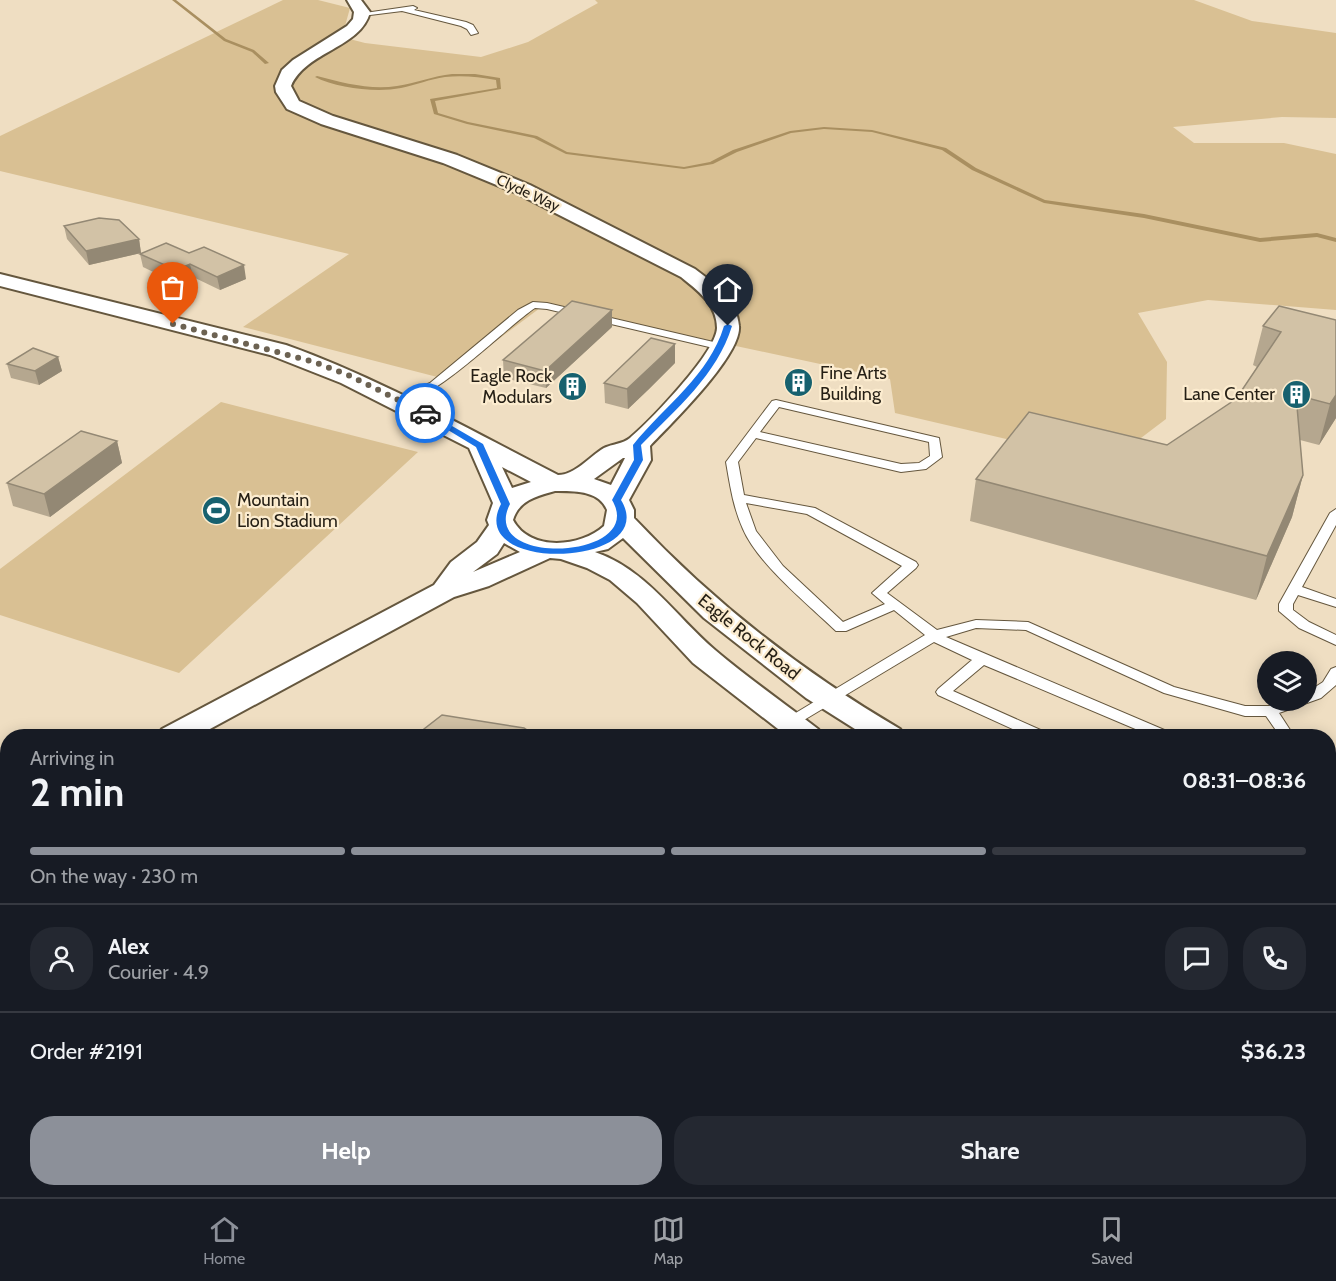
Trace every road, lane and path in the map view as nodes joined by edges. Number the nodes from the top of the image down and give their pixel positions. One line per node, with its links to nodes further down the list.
1 (358, 7): 2 (lane); 4 (street, Clyde Way)
2 (474, 33)
3 (0, 280): 5 (street, Eagle Rock Road)
4 (722, 347): 5 (lane); 7 (street, Clyde Way)
5 (399, 400): 8 (street, Eagle Rock Road)
6 (753, 434): 6 (lane); 10 (lane)
7 (637, 445): 9 (street); 11 (street)
8 (480, 446): 9 (street, Eagle Rock Road); 13 (street)
9 (562, 483): 11 (street, Eagle Rock Road); 13 (street)
10 (738, 498): 18 (lane); 18 (lane)
11 (619, 510): 14 (street); 24 (street, Eagle Rock Road)
12 (1336, 513): 15 (lane)
13 (503, 515): 14 (street); 16 (street)
14 (555, 551): 16 (street); 28 (street)
15 (1294, 589): 17 (lane); 20 (lane)
16 (444, 591): 27 (street)
17 (1336, 603)
18 (895, 605): 19 (lane)
19 (935, 635): 21 (lane); 24 (lane); 25 (lane)
20 (1336, 641)
21 (982, 659): 31 (lane); 32 (lane)
22 (1336, 672): 23 (lane)
23 (1317, 695)
24 (829, 699): 29 (lane); 30 (street, Eagle Rock Road)
25 (1257, 711)
26 (1270, 711): 33 (lane)
27 (186, 729)
28 (797, 729)
29 (799, 729)
30 (878, 729)
31 (1025, 729)
32 (1147, 729)
33 (1282, 729)

